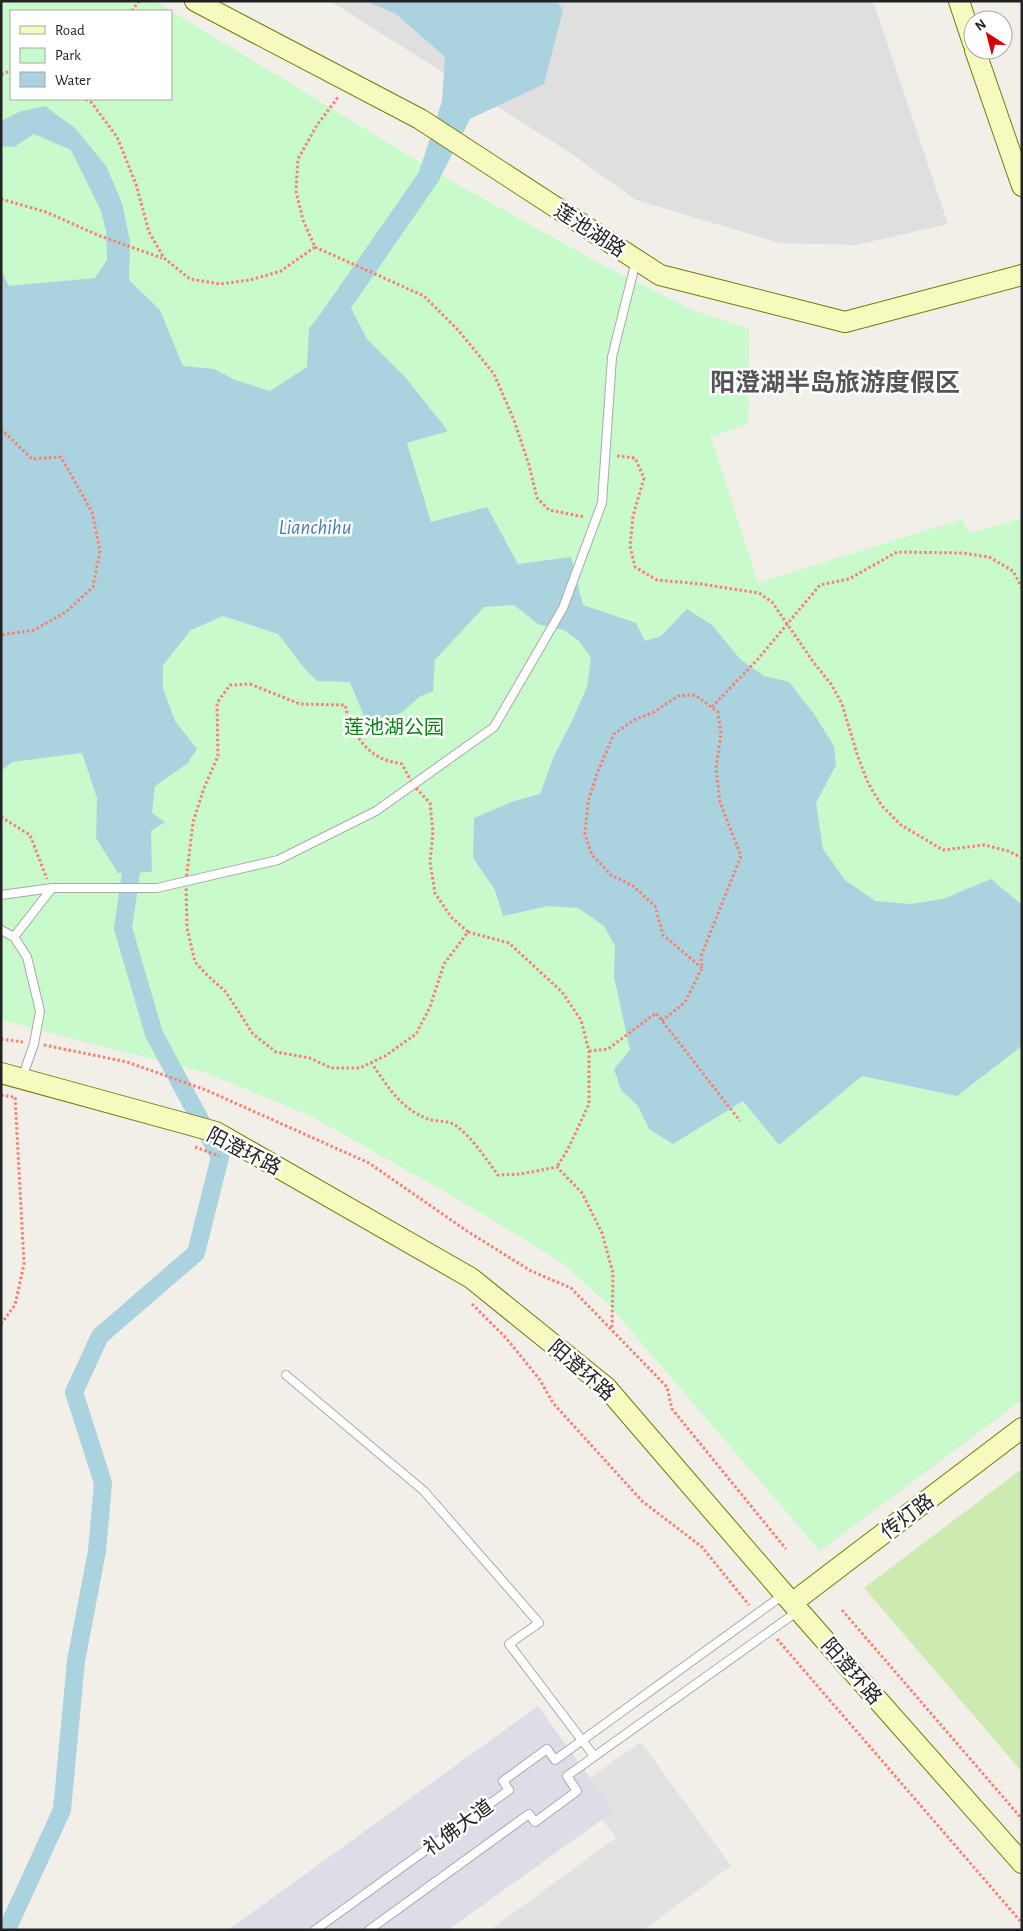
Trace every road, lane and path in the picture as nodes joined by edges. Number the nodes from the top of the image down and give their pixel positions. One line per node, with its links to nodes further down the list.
1 (195, 1): 5 (street, 莲池湖路)
2 (959, 1): 3 (street)
3 (963, 13)
4 (978, 60): 7 (street)
5 (349, 82): 9 (path); 11 (street, 莲池湖路)
6 (88, 100): 10 (path)
7 (1022, 186)
8 (1, 198): 10 (path)
9 (315, 246): 10 (path); 15 (path)
10 (164, 258)
11 (637, 260): 12 (street, 莲池湖路); 14 (lane)
12 (1022, 275)
13 (1, 429): 18 (path)
14 (605, 455): 15 (lane); 17 (path)
15 (596, 519): 20 (lane)
16 (1022, 588): 17 (path)
17 (787, 625): 19 (path); 22 (path)
18 (1, 634)
19 (712, 707): 29 (path); 29 (path)
20 (413, 785): 23 (lane); 23 (path); 27 (path)
21 (1, 817): 24 (path)
22 (1022, 858)
23 (186, 881): 24 (lane); 34 (path)
24 (52, 888): 25 (lane); 28 (lane)
25 (1, 895)
26 (1, 930): 28 (lane)
27 (468, 932): 33 (path); 34 (path)
28 (14, 937): 32 (lane)
29 (702, 968): 30 (path)
30 (662, 1021): 33 (path); 40 (path)
31 (1, 1039): 32 (path)
32 (34, 1044): 36 (lane); 46 (path)
33 (589, 1051): 43 (path)
34 (372, 1062): 43 (path)
35 (1, 1073): 36 (street, 阳澄环路)
36 (22, 1079): 38 (path); 50 (street, 阳澄环路)
37 (1, 1095): 38 (path)
38 (14, 1097): 39 (path); 45 (path)
39 (22, 1099)
40 (740, 1121)
41 (194, 1147): 42 (path)
42 (220, 1157)
43 (557, 1167): 46 (path)
44 (467, 1300): 52 (path)
45 (1, 1324)
46 (612, 1330): 49 (path)
47 (286, 1375): 54 (lane)
48 (1022, 1428): 50 (street, 传灯路)
49 (786, 1549)
50 (792, 1602): 52 (lane); 53 (lane); 57 (street, 阳澄环路)
51 (842, 1610): 56 (path)
52 (756, 1614): 54 (lane)
53 (770, 1631): 55 (lane); 58 (path)
54 (582, 1740): 55 (lane); 59 (lane, 礼佛大道)
55 (594, 1756): 60 (lane, 礼佛大道)
56 (1022, 1819)
57 (1022, 1862)
58 (1022, 1923)
59 (315, 1930)
60 (368, 1930)

